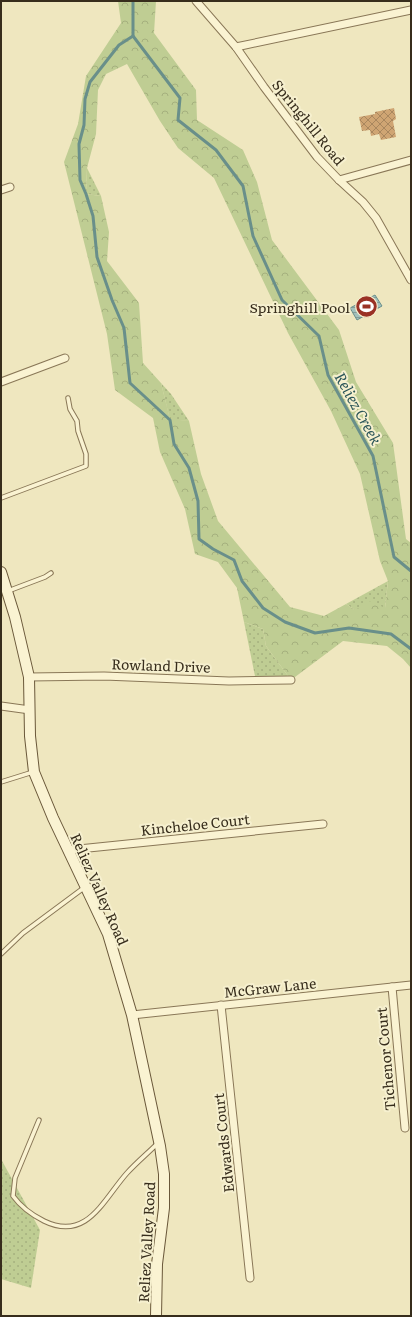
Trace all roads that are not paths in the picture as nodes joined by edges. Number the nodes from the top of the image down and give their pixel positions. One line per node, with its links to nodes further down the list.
1 (196, 1): 3 (street, Springhill Road)
2 (411, 10): 3 (street)
3 (236, 46): 5 (street, Springhill Road)
4 (411, 160): 5 (street)
5 (339, 180): 8 (street, Springhill Road)
6 (10, 187): 7 (street)
7 (1, 190)
8 (411, 280)
9 (65, 358): 10 (street)
10 (1, 382)
11 (68, 398): 12 (lane)
12 (1, 498)
13 (1, 572): 15 (main road, Reliez Valley Road)
14 (51, 573): 15 (lane)
15 (7, 591): 16 (main road, Reliez Valley Road)
16 (29, 677): 17 (street, Rowland Drive); 19 (main road, Reliez Valley Road)
17 (291, 680)
18 (1, 706): 19 (street)
19 (30, 710): 20 (main road, Reliez Valley Road)
20 (34, 772): 21 (lane); 23 (main road, Reliez Valley Road)
21 (1, 782)
22 (323, 824): 23 (street, Kincheloe Court)
23 (69, 850): 24 (main road, Reliez Valley Road)
24 (86, 886): 25 (lane); 29 (main road, Reliez Valley Road)
25 (1, 954)
26 (411, 985): 27 (street, McGraw Lane)
27 (392, 988): 28 (street, McGraw Lane); 31 (street, Tichenor Court)
28 (221, 1005): 29 (street, McGraw Lane); 33 (street, Edwards Court)
29 (132, 1014): 32 (main road, Reliez Valley Road)
30 (39, 1120): 32 (lane)
31 (405, 1128)
32 (159, 1142): 34 (main road, Reliez Valley Road)
33 (250, 1278)
34 (156, 1316)

